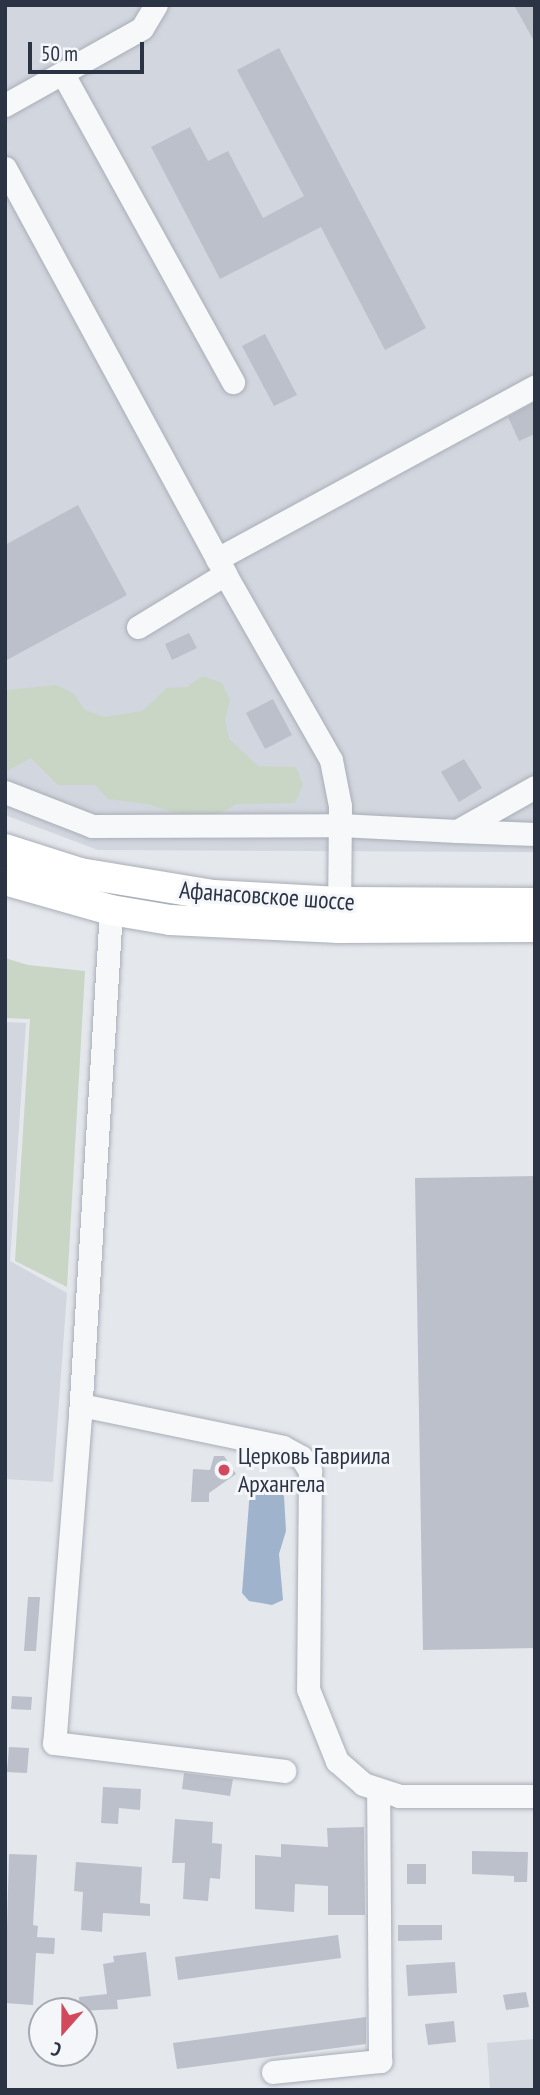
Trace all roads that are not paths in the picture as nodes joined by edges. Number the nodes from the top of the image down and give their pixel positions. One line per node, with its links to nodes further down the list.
1 (156, 5): 2 (lane)
2 (63, 74): 3 (lane); 5 (lane)
3 (5, 105)
4 (5, 168): 7 (lane)
5 (233, 382)
6 (535, 386): 7 (lane)
7 (221, 566): 8 (lane); 11 (lane)
8 (138, 627)
9 (535, 787): 12 (lane)
10 (5, 793): 11 (lane)
11 (340, 825): 12 (lane); 18 (lane)
12 (457, 831): 13 (lane)
13 (535, 834)
14 (5, 849): 18 (main road, Афанасовское шоссе)
15 (5, 880): 17 (main road, Афанасовское шоссе)
16 (535, 903): 18 (main road, Афанасовское шоссе)
17 (111, 910): 18 (main road, Афанасовское шоссе); 20 (lane)
18 (339, 915): 19 (main road, Афанасовское шоссе)
19 (535, 928)
20 (80, 1405): 21 (lane); 22 (lane)
21 (284, 1771)
22 (378, 1792): 23 (lane); 24 (lane)
23 (535, 1796)
24 (273, 2072)

